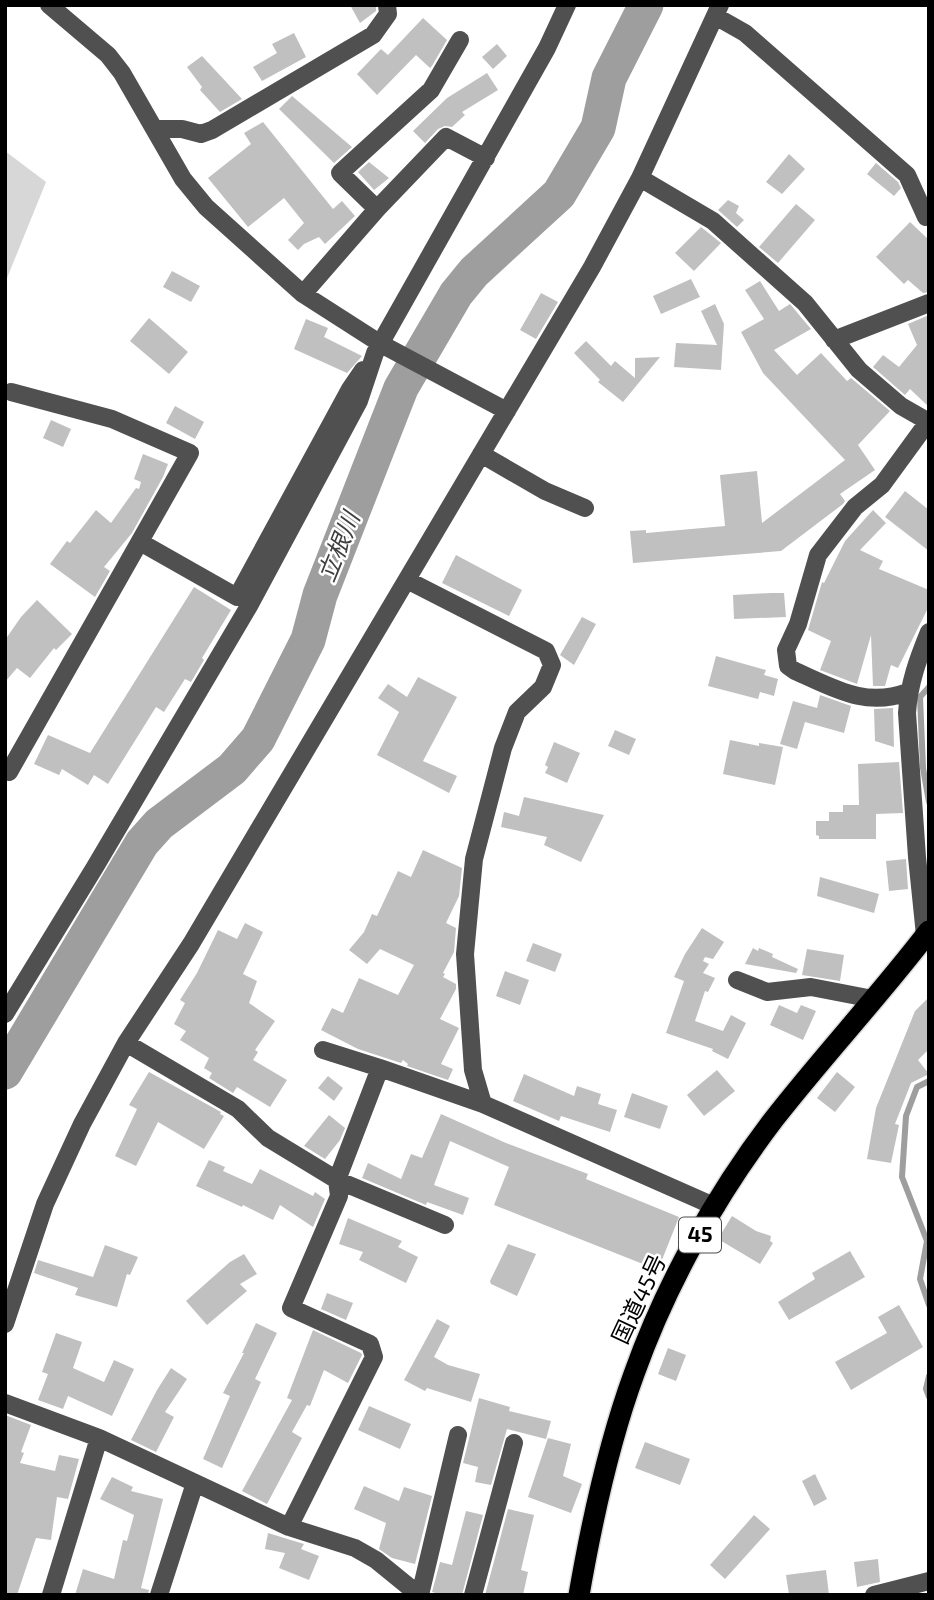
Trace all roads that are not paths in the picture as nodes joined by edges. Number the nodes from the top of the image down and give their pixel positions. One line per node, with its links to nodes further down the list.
1 (49, 5): 6 (street)
2 (387, 5): 6 (street)
3 (567, 5): 7 (street)
4 (717, 11): 8 (street); 10 (street)
5 (460, 40): 9 (street)
6 (156, 129): 11 (street)
7 (486, 158): 9 (street); 14 (street)
8 (640, 178): 13 (street); 16 (street)
9 (377, 209): 11 (street)
10 (926, 217)
11 (303, 294): 14 (street)
12 (929, 303): 13 (street)
13 (834, 340): 17 (street)
14 (381, 348): 16 (street); 20 (street); 28 (street)
15 (11, 392): 20 (street)
16 (507, 411): 18 (street)
17 (928, 422): 23 (street)
18 (481, 454): 19 (street); 21 (street)
19 (585, 508)
20 (139, 542): 24 (street)
21 (407, 580): 29 (street); 32 (street)
22 (929, 632): 23 (street)
23 (908, 692): 25 (street)
24 (9, 772)
25 (927, 933): 27 (highway, 国道45号 / 45)
26 (737, 980): 27 (street)
27 (873, 999): 34 (highway, 国道45号 / 45)
28 (5, 1014)
29 (126, 1044): 33 (street); 36 (street)
30 (323, 1050): 31 (street)
31 (380, 1068): 32 (street); 33 (street)
32 (483, 1104): 34 (street)
33 (337, 1180): 35 (street); 42 (street)
34 (716, 1207): 48 (highway, 国道45号 / 45)
35 (445, 1225)
36 (5, 1324)
37 (5, 1403): 39 (street)
38 (458, 1435): 46 (street)
39 (99, 1438): 41 (street); 44 (street)
40 (513, 1443): 47 (street)
41 (195, 1483): 42 (street); 45 (street)
42 (289, 1527): 46 (street)
43 (929, 1581): 49 (street)
44 (51, 1595)
45 (159, 1595)
46 (420, 1595)
47 (473, 1595)
48 (579, 1595)
49 (874, 1595)

